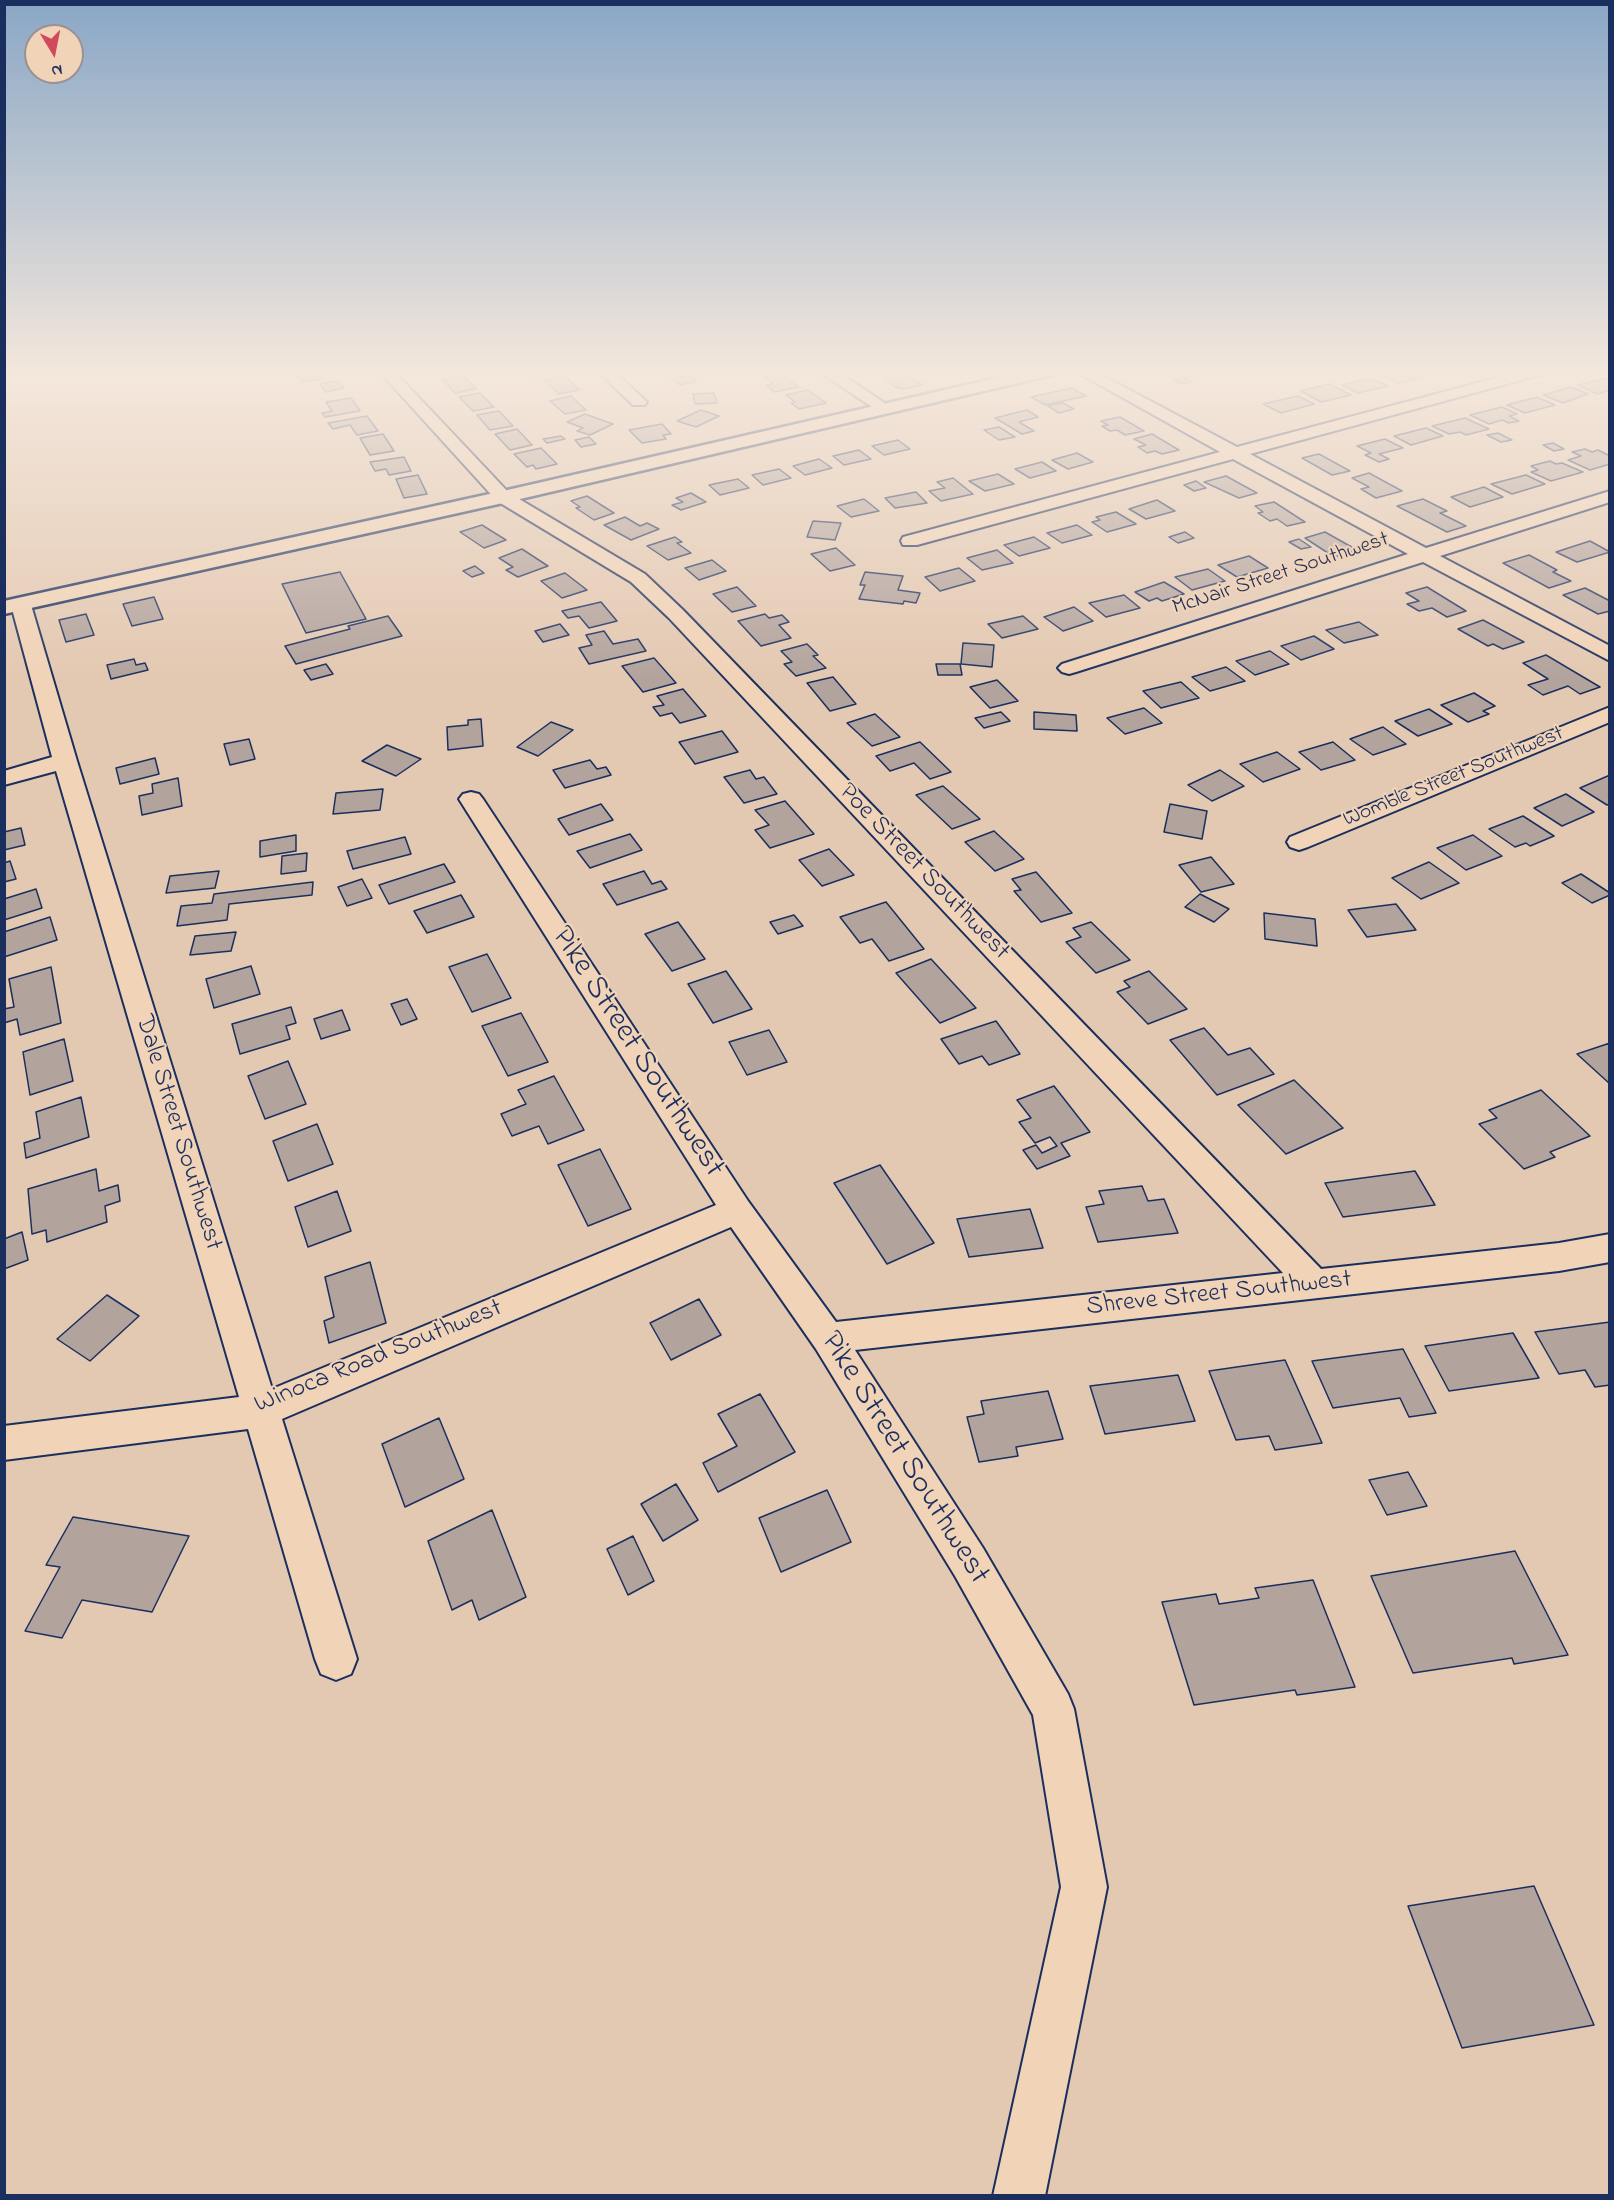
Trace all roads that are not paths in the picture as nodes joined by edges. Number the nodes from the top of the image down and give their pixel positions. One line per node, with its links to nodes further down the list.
1 (481, 473): 6 (street, Poe Street Southwest)
2 (604, 473): 6 (street)
3 (1162, 473): 7 (street)
4 (1271, 473): 8 (street)
5 (1610, 495): 8 (street, McNair Street Southwest)
6 (503, 496): 9 (street); 19 (street, Poe Street Southwest)
7 (910, 541)
8 (1424, 555): 10 (street); 11 (street, McNair Street Southwest)
9 (13, 607): 13 (street, Dale Street Southwest)
10 (1610, 655)
11 (1069, 668)
12 (1610, 714): 16 (street, Womble Street Southwest)
13 (65, 761): 14 (street); 21 (street, Dale Street Southwest)
14 (4, 778)
15 (471, 799): 17 (street, Pike Street Southwest)
16 (1299, 842)
17 (737, 1210): 20 (street, Pike Street Southwest); 21 (street, Winoca Road Southwest)
18 (1610, 1248): 19 (street, Shreve Street Southwest)
19 (1315, 1285): 20 (street, Shreve Street Southwest)
20 (828, 1338): 24 (street, Pike Street Southwest)
21 (260, 1411): 22 (street, Winoca Road Southwest); 23 (street, Dale Street Southwest)
22 (4, 1443)
23 (336, 1659)
24 (1019, 2196)

